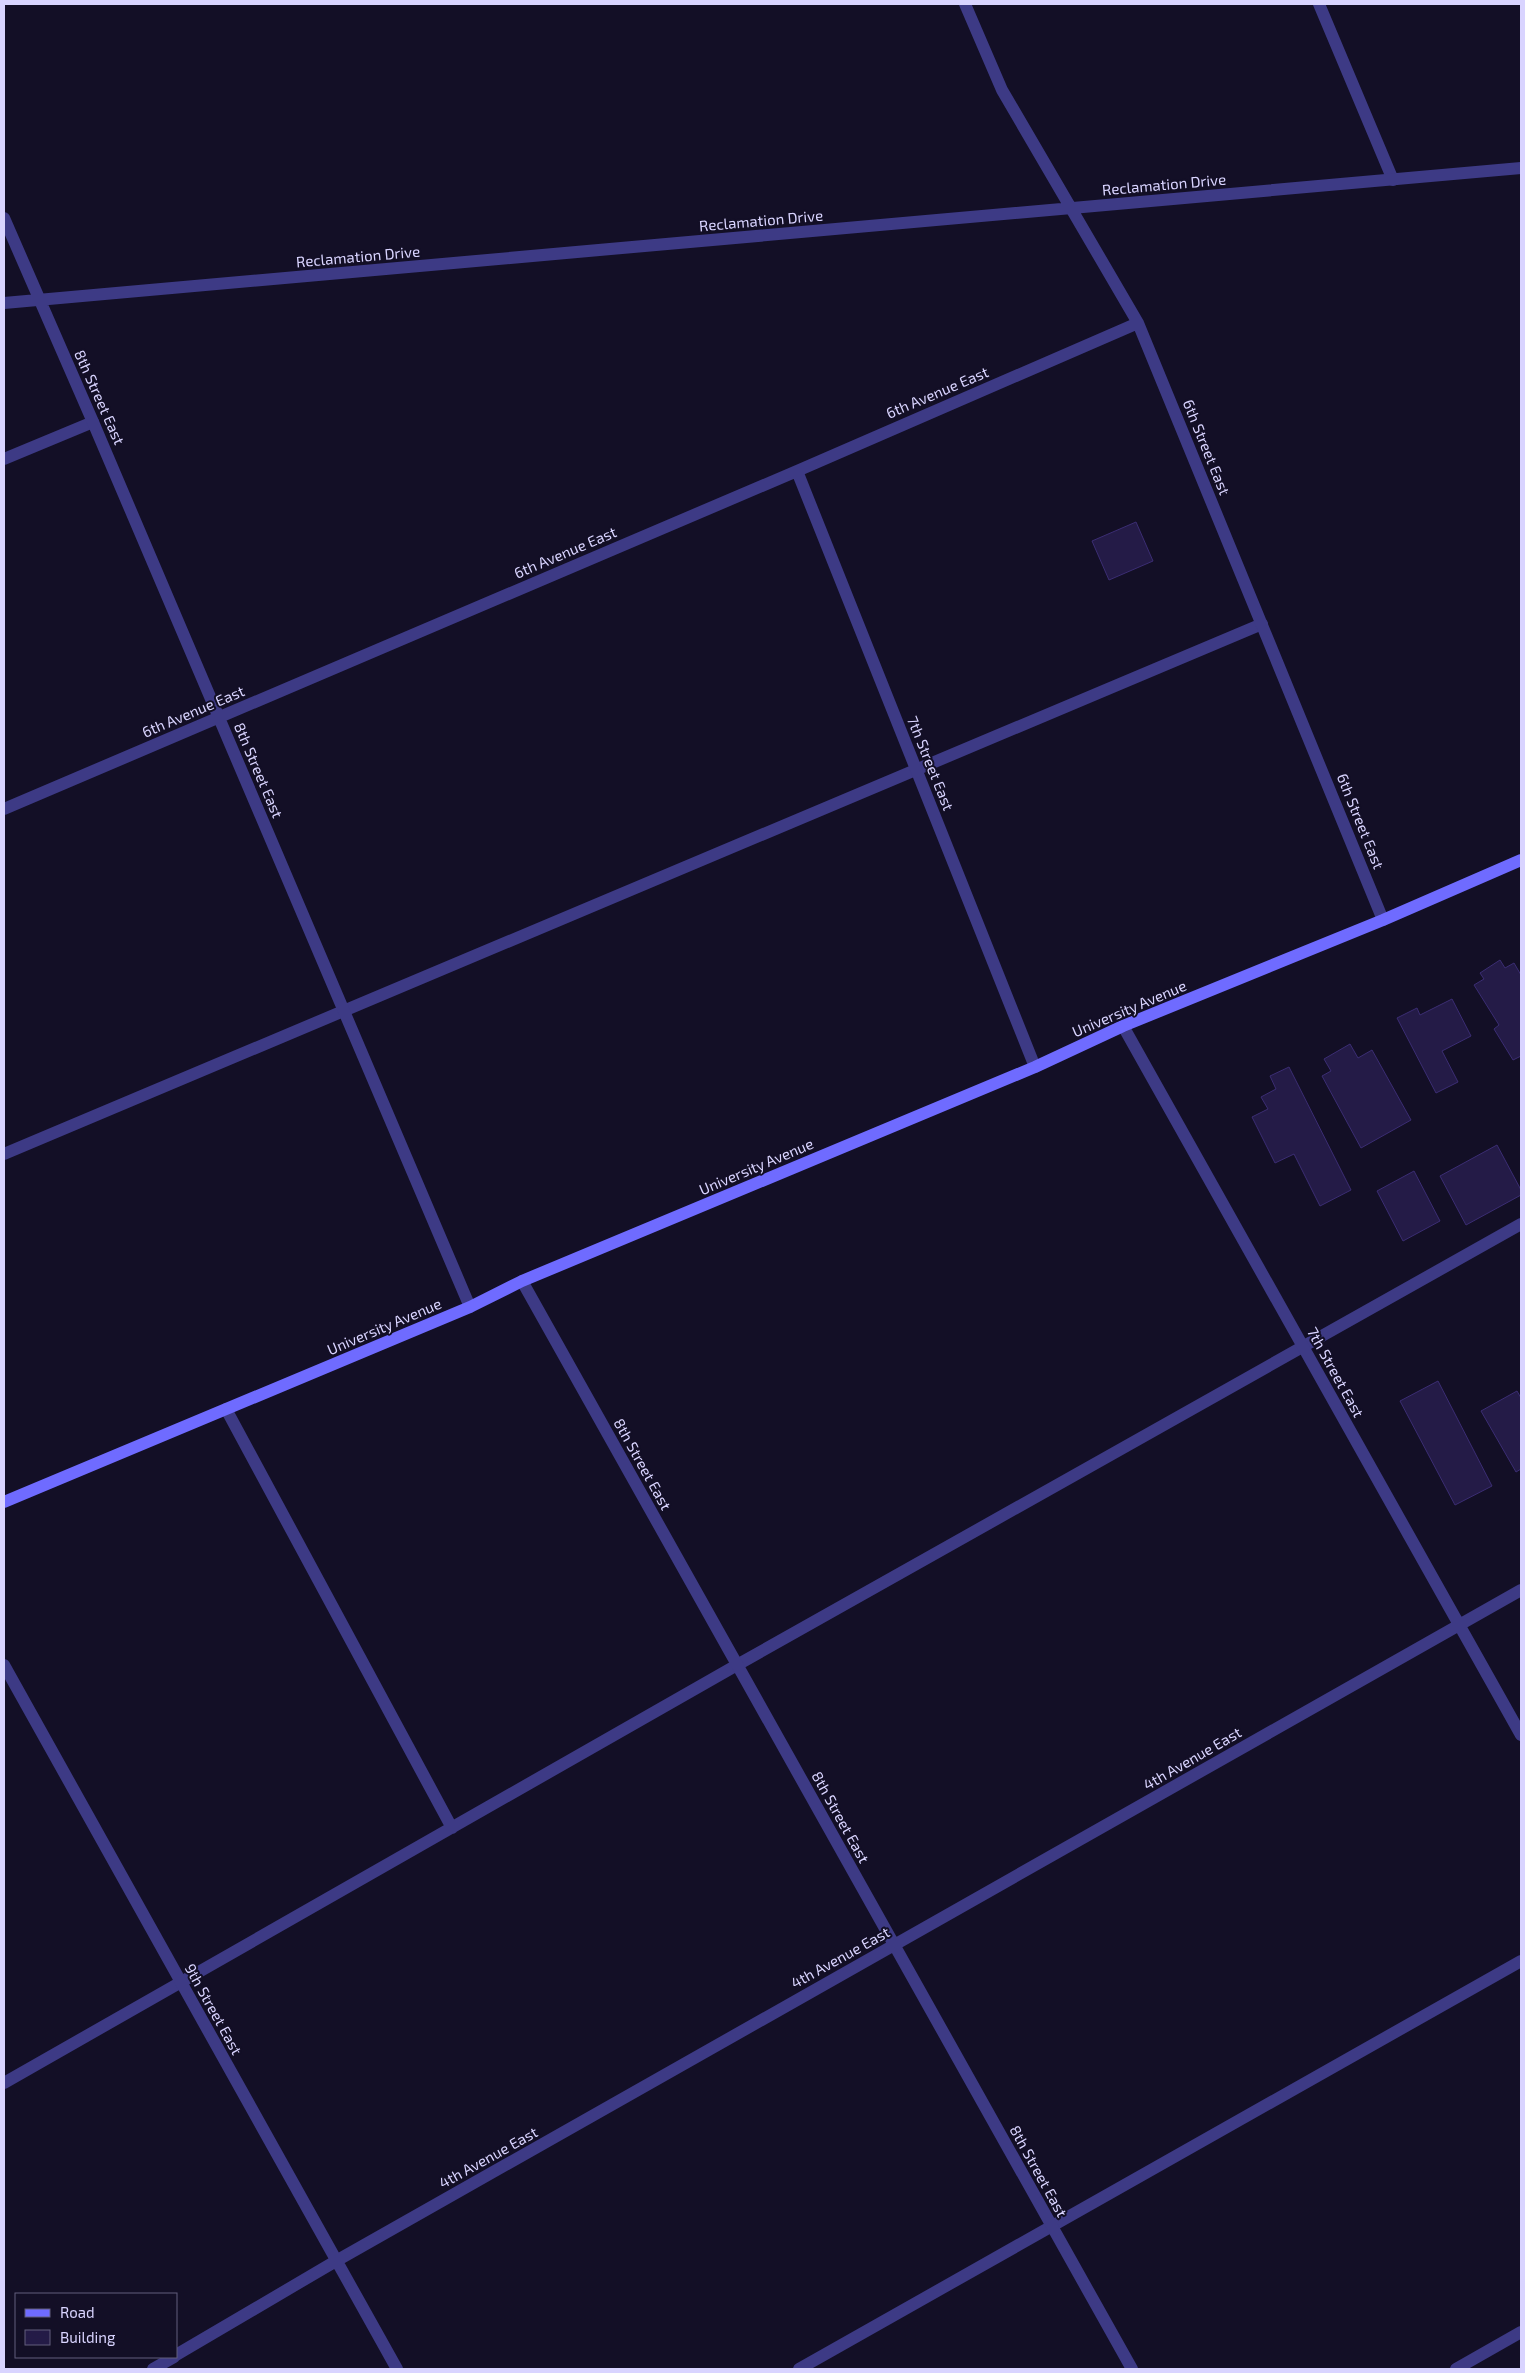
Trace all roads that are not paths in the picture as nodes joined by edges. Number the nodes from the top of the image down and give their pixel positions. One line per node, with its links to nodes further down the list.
1 (965, 4): 5 (street, 6th Street East)
2 (1319, 4): 4 (street)
3 (1521, 168): 4 (street, Reclamation Drive)
4 (1393, 180): 5 (street, Reclamation Drive)
5 (1072, 208): 7 (street, Reclamation Drive); 9 (street, 6th Street East)
6 (4, 218): 7 (street, 8th Street East)
7 (40, 300): 8 (street, Reclamation Drive); 10 (street, 8th Street East)
8 (4, 303)
9 (1138, 323): 12 (street, 6th Avenue East); 13 (street, 6th Street East)
10 (93, 422): 11 (street); 14 (street, 8th Street East)
11 (4, 459)
12 (797, 471): 14 (street, 6th Avenue East); 15 (street, 7th Street East)
13 (1262, 624): 15 (street); 18 (street, 6th Street East)
14 (219, 717): 16 (street, 6th Avenue East); 19 (street, 8th Street East)
15 (916, 770): 19 (street); 21 (street, 7th Street East)
16 (4, 809)
17 (1521, 860): 18 (street, University Avenue)
18 (1383, 920): 20 (street, University Avenue)
19 (344, 1011): 22 (street); 25 (street, 8th Street East)
20 (1123, 1026): 21 (street, University Avenue); 26 (street, 7th Street East)
21 (1035, 1068): 24 (street, University Avenue)
22 (4, 1154)
23 (1521, 1224): 26 (street)
24 (522, 1281): 25 (street, University Avenue); 32 (street, 8th Street East)
25 (470, 1307): 27 (street, University Avenue)
26 (1303, 1345): 30 (street, 7th Street East); 32 (street)
27 (226, 1409): 28 (street, University Avenue); 34 (street)
28 (4, 1502)
29 (1521, 1590): 30 (street, 4th Avenue East)
30 (1460, 1625): 33 (street, 7th Street East); 35 (street, 4th Avenue East)
31 (4, 1665): 37 (street, 9th Street East)
32 (737, 1665): 34 (street); 35 (street, 8th Street East)
33 (1521, 1735)
34 (452, 1828): 37 (street)
35 (894, 1945): 39 (street, 8th Street East); 40 (street, 4th Avenue East)
36 (1521, 1961): 39 (street)
37 (181, 1984): 38 (street); 40 (street, 9th Street East)
38 (4, 2083)
39 (1051, 2226): 46 (street); 47 (street, 8th Street East)
40 (336, 2261): 42 (street, 4th Avenue East); 45 (street, 9th Street East)
41 (1521, 2332): 48 (street)
42 (178, 2354)
43 (172, 2358): 44 (street, 4th Avenue East)
44 (153, 2369)
45 (397, 2369)
46 (799, 2369)
47 (1132, 2369)
48 (1456, 2369)

